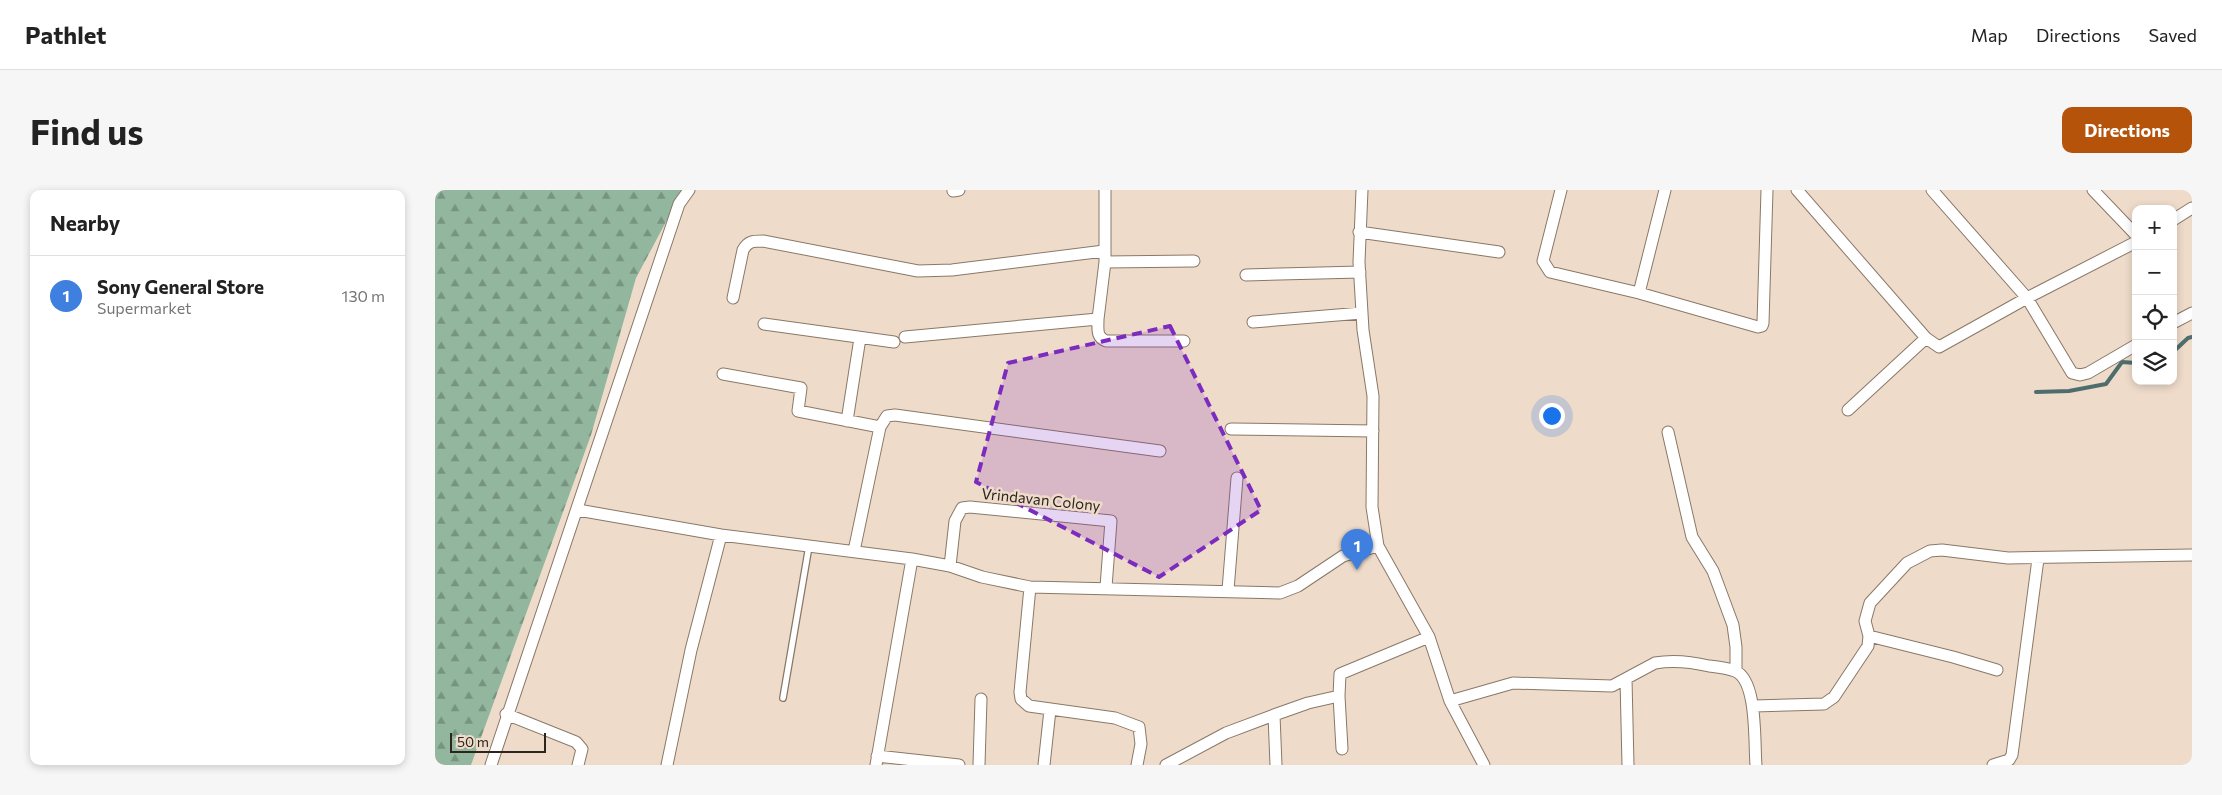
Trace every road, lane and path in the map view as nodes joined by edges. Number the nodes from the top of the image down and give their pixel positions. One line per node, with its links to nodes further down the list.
1 (689, 190): 42 (street)
2 (1105, 190): 16 (street)
3 (1362, 190): 13 (street)
4 (1561, 190): 20 (street)
5 (1665, 190): 20 (street)
6 (1767, 190): 20 (street)
7 (1797, 190): 30 (street)
8 (1932, 190): 22 (street)
9 (2093, 190): 12 (street)
10 (2192, 208): 11 (street)
11 (2177, 217)
12 (2132, 231)
13 (1359, 232): 15 (street); 18 (street)
14 (2132, 244): 22 (street)
15 (1499, 252)
16 (1104, 257): 17 (street); 21 (street); 25 (street)
17 (1194, 261)
18 (1360, 272): 19 (street); 23 (street)
19 (1246, 274)
20 (1639, 293)
21 (733, 298)
22 (2027, 298): 30 (street); 32 (street)
23 (1362, 313): 26 (street); 38 (street)
24 (2192, 313): 27 (street)
25 (1098, 319): 29 (street); 31 (street)
26 (1253, 322)
27 (2177, 322)
28 (764, 324): 29 (street)
29 (861, 338): 35 (street)
30 (1926, 338): 34 (street)
31 (1184, 341)
32 (2132, 347)
33 (723, 374): 35 (street)
34 (1848, 410)
35 (847, 420): 36 (street)
36 (880, 427): 40 (street); 46 (street)
37 (1231, 429): 38 (street)
38 (1373, 431): 45 (street)
39 (1668, 432): 57 (street)
40 (1160, 451)
41 (1237, 478): 53 (street)
42 (578, 510): 43 (street); 65 (street)
43 (721, 535): 44 (street); 71 (street)
44 (809, 546): 46 (street); 60 (lane)
45 (1378, 546): 53 (street); 55 (street)
46 (854, 551): 49 (street)
47 (2192, 555): 48 (street)
48 (2039, 558): 54 (street); 81 (street)
49 (913, 559): 50 (street); 68 (street)
50 (949, 566): 51 (street); 52 (street, Vrindavan Colony)
51 (1030, 586): 52 (street); 64 (street)
52 (1106, 587): 53 (street)
53 (1228, 590)
54 (1869, 636): 56 (street); 63 (street)
55 (1429, 637): 59 (street); 62 (street)
56 (1997, 670)
57 (1736, 671): 58 (street); 63 (street)
58 (1626, 679): 62 (street); 79 (street)
59 (1339, 696): 66 (street); 67 (street)
60 (783, 698)
61 (981, 698): 73 (street)
62 (1450, 701): 78 (street)
63 (1754, 706): 80 (street)
64 (1050, 710): 74 (street); 75 (street)
65 (507, 714): 69 (street); 70 (street)
66 (1274, 714): 76 (street); 77 (street)
67 (1342, 749)
68 (877, 761): 72 (street)
69 (491, 765)
70 (578, 765)
71 (667, 765)
72 (959, 765)
73 (979, 765)
74 (1044, 765)
75 (1137, 765)
76 (1166, 765)
77 (1276, 765)
78 (1484, 765)
79 (1628, 765)
80 (1756, 765)
81 (1993, 765)

